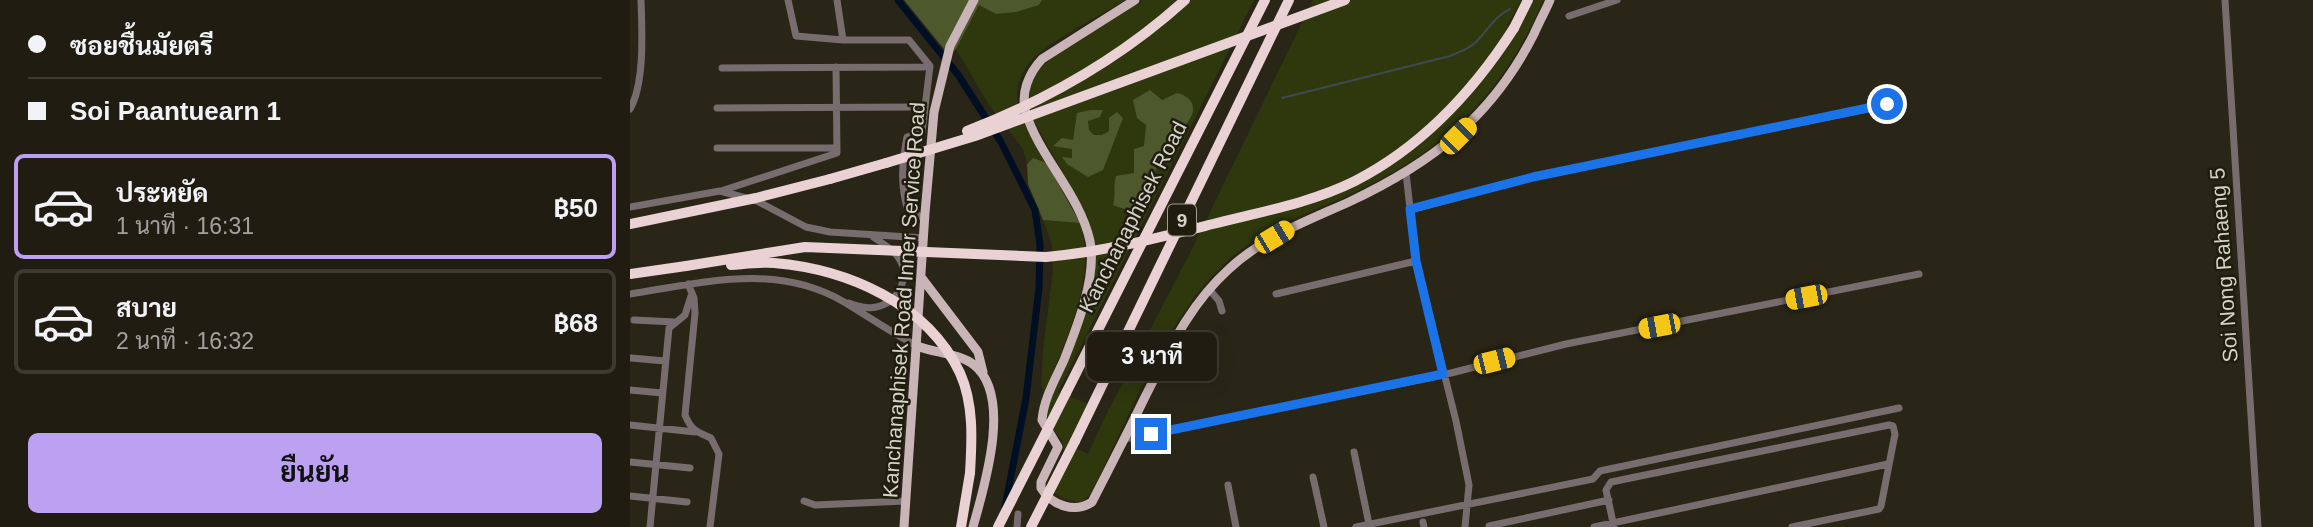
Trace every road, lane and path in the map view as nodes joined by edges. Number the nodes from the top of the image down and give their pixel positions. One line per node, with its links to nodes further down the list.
1 (641, 0): 23 (street)
2 (788, 0): 15 (street)
3 (837, 0): 15 (street)
4 (974, 0): 31 (main road, Kanchanaphisek Road Inner Service Road)
5 (1135, 0): 60 (main road)
6 (1185, 0): 26 (highway, bridge)
7 (1265, 0): 84 (highway, Kanchanaphisek Road / 9, bridge)
8 (1289, 0): 86 (highway, Kanchanaphisek Road / 9, bridge)
9 (1345, 0): 26 (highway, bridge)
10 (1528, 0): 36 (highway, bridge)
11 (1550, 0): 27 (main road)
12 (1617, 0): 14 (street)
13 (2225, 0): 93 (street, Soi Nong Rahaeng 5)
14 (1569, 16)
15 (842, 40): 31 (street)
16 (836, 67): 17 (street); 18 (street); 20 (street)
17 (924, 67)
18 (722, 68)
19 (1887, 104): 30 (street)
20 (836, 107): 21 (street); 22 (street); 25 (street)
21 (918, 107)
22 (717, 108)
23 (630, 109)
24 (718, 148): 25 (street)
25 (837, 148): 28 (street)
26 (886, 163): 32 (highway, bridge)
27 (1406, 173): 30 (street); 41 (main road)
28 (720, 191): 29 (street); 33 (street)
29 (630, 207)
30 (1410, 209): 35 (street)
31 (925, 216): 34 (main road, Kanchanaphisek Road Inner Service Road)
32 (630, 224)
33 (872, 236): 34 (street); 45 (street)
34 (924, 239): 39 (main road, Kanchanaphisek Road Inner Service Road)
35 (1416, 261): 44 (street); 53 (street)
36 (686, 266): 37 (highway); 82 (highway, bridge)
37 (630, 274)
38 (1919, 274): 53 (street)
39 (921, 277): 49 (main road, Kanchanaphisek Road Inner Service Road); 52 (main road)
40 (688, 284): 42 (street); 43 (street); 45 (street)
41 (1209, 289): 46 (street); 60 (main road)
42 (692, 293): 48 (street); 59 (street)
43 (630, 294)
44 (1276, 294)
45 (843, 302): 49 (street)
46 (1222, 311)
47 (634, 320): 48 (street)
48 (676, 323): 51 (street)
49 (918, 346): 52 (main road); 72 (main road, Kanchanaphisek Road Inner Service Road)
50 (631, 358): 51 (street)
51 (665, 361): 55 (street)
52 (984, 374): 83 (main road)
53 (1443, 374): 60 (street); 74 (street)
54 (630, 390): 55 (street)
55 (662, 393): 58 (street)
56 (1899, 408): 74 (street)
57 (630, 425): 58 (street)
58 (659, 428): 59 (street); 63 (street)
59 (695, 432): 80 (street)
60 (1124, 439)
61 (1354, 452): 76 (street)
62 (630, 462): 63 (street)
63 (656, 463): 65 (street); 69 (street)
64 (1888, 464): 70 (street); 77 (street); 92 (street)
65 (690, 467)
66 (1313, 477): 88 (street)
67 (1228, 485): 87 (street)
68 (630, 496): 69 (street)
69 (653, 498): 73 (street); 79 (street)
70 (1609, 500): 77 (street); 78 (street)
71 (804, 501): 72 (street)
72 (906, 501): 81 (main road, Kanchanaphisek Road Inner Service Road)
73 (687, 502)
74 (1467, 505): 76 (street); 90 (street)
75 (1018, 514): 85 (street)
76 (1369, 524): 89 (street)
77 (1614, 525): 91 (street)
78 (1489, 526)
79 (650, 527)
80 (710, 527)
81 (904, 527)
82 (961, 527)
83 (973, 527)
84 (998, 527)
85 (1017, 527)
86 (1031, 527)
87 (1236, 527)
88 (1324, 527)
89 (1356, 527)
90 (1465, 527)
91 (1594, 527)
92 (1792, 527)
93 (2258, 527)

